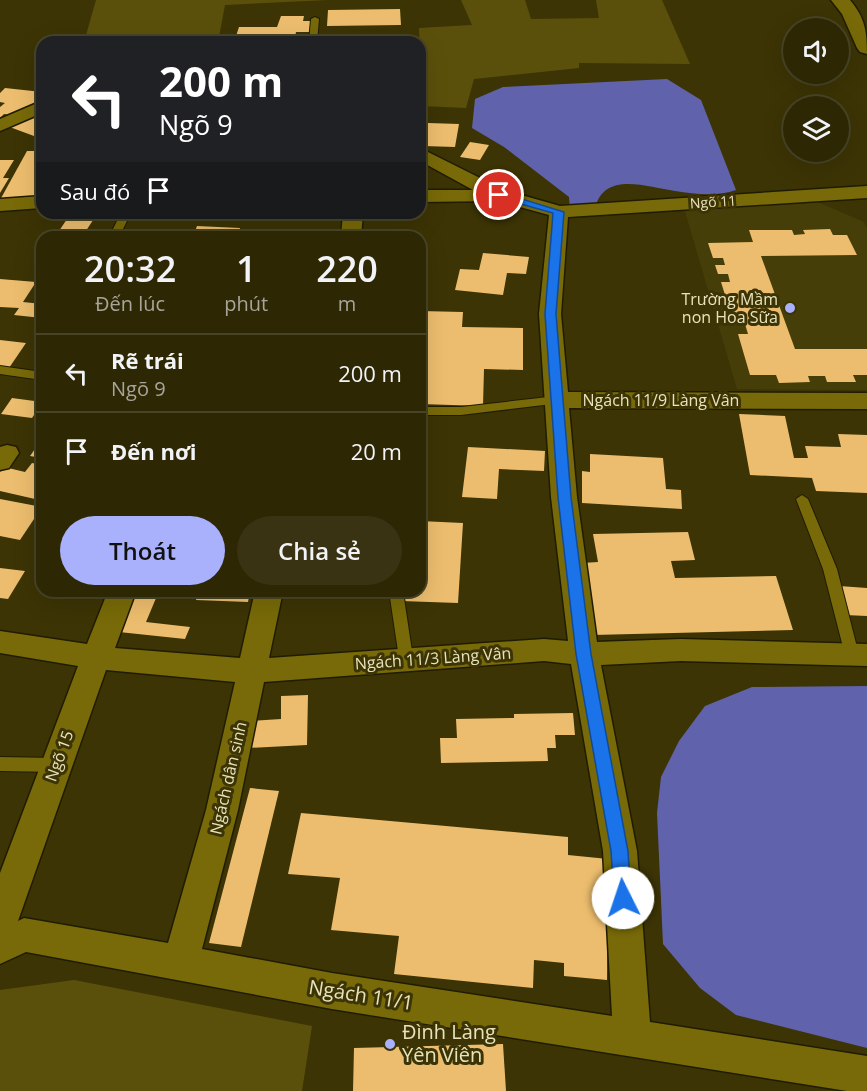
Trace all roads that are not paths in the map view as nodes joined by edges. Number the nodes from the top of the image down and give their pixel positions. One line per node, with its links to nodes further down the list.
1 (840, 0): 4 (street)
2 (315, 19): 3 (lane)
3 (314, 36)
4 (867, 48)
5 (36, 109): 6 (street)
6 (0, 126)
7 (426, 157): 9 (street)
8 (867, 192): 13 (street, Ngõ 11)
9 (499, 195): 10 (street); 13 (street, Ngõ 11)
10 (426, 196)
11 (36, 202): 12 (street)
12 (0, 205)
13 (559, 212): 16 (street)
14 (0, 370): 15 (lane)
15 (36, 375)
16 (557, 400): 17 (street, Ngách 11/9 Làng Vân); 18 (lane, Ngách 11/9 Làng Vân); 24 (street)
17 (867, 401)
18 (426, 411)
19 (802, 499): 25 (lane)
20 (120, 597): 26 (street, Ngõ 15)
21 (268, 597): 28 (street, Ngách dân sinh)
22 (397, 597): 27 (lane)
23 (0, 642): 26 (street, Ngách 11/3 Làng Vân)
24 (584, 654): 25 (street, Ngách 11/3 Làng Vân); 27 (street, Ngách 11/3 Làng Vân); 34 (street)
25 (860, 655)
26 (96, 658): 28 (street, Ngách 11/3 Làng Vân); 30 (street, Ngõ 15)
27 (406, 658): 28 (street, Ngách 11/3 Làng Vân)
28 (252, 671): 33 (street, Ngách dân sinh)
29 (0, 764): 30 (lane)
30 (55, 765): 31 (street, Ngõ 15)
31 (0, 922)
32 (0, 946): 33 (street, Ngách 11/1)
33 (180, 963): 34 (street, Ngách 11/1)
34 (632, 1038): 35 (street, Ngách 11/1)
35 (867, 1075)

